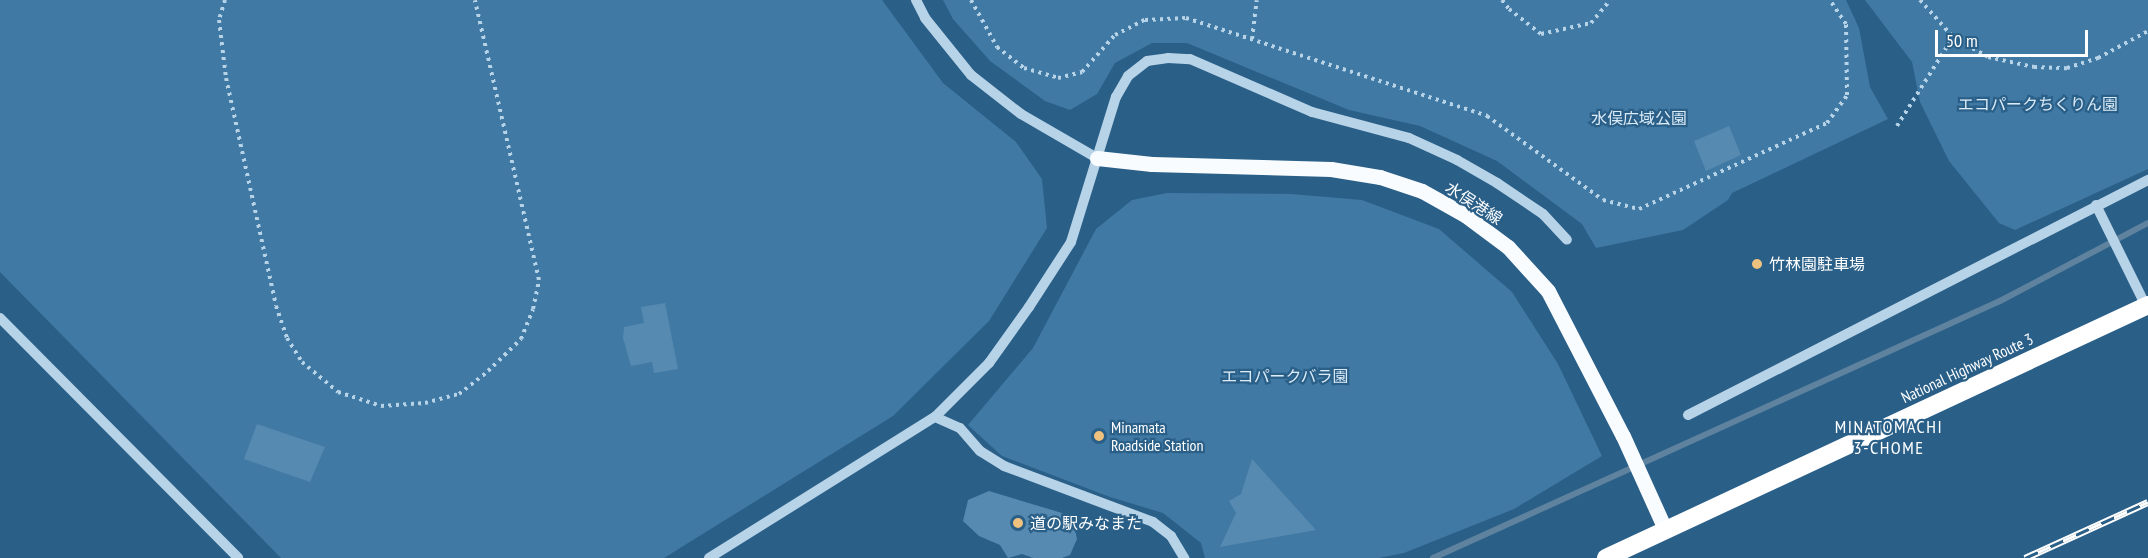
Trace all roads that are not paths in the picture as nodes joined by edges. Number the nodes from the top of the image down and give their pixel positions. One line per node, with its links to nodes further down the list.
1 (916, 0): 2 (street)
2 (1097, 159): 5 (street); 9 (street); 10 (main road, 水俣港線)
3 (2148, 180): 4 (street)
4 (2096, 205): 6 (street); 8 (street)
5 (1567, 240)
6 (2147, 306): 10 (highway, National Highway Route 3)
7 (0, 318): 11 (street)
8 (1688, 415)
9 (935, 417): 12 (street); 13 (street)
10 (1665, 529): 14 (highway, National Highway Route 3)
11 (238, 558)
12 (709, 558)
13 (1184, 558)
14 (1606, 558)

